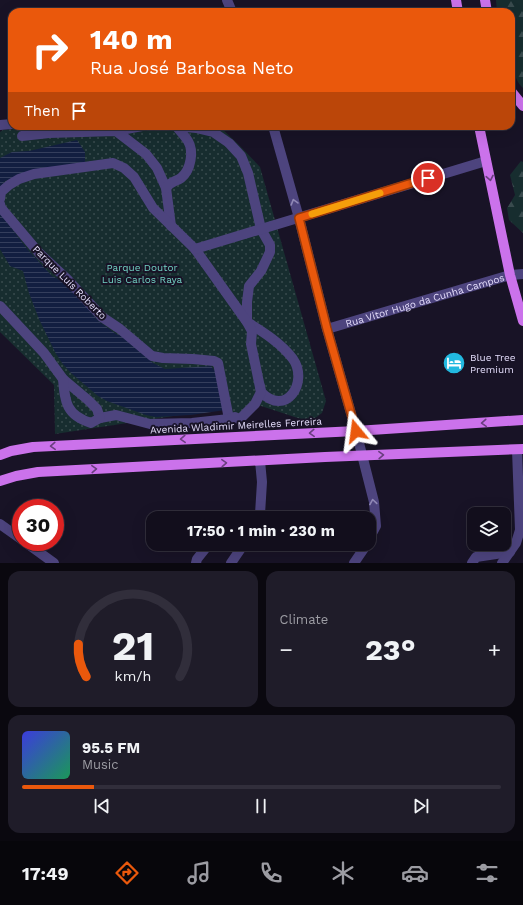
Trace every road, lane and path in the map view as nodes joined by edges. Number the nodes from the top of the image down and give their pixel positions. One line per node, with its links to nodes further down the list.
1 (515, 96): 2 (main road)
2 (523, 106)
3 (121, 130): 8 (street)
4 (179, 130): 11 (street)
5 (204, 130): 16 (street)
6 (274, 130): 14 (street, one-way to 6)
7 (480, 130): 10 (main road)
8 (116, 131): 9 (street); 11 (street)
9 (22, 136)
10 (486, 161): 14 (street); 19 (main road, one-way to 19)
11 (166, 188): 15 (street)
12 (0, 199): 15 (street)
13 (0, 204): 28 (street, Parque Luis Roberto)
14 (299, 218): 16 (street); 24 (street)
15 (171, 226): 17 (street)
16 (261, 228): 17 (street); 22 (street)
17 (195, 249): 22 (street)
18 (523, 274): 19 (street, Rua Vitor Hugo da Cunha Campos)
19 (510, 275): 21 (main road); 24 (street, Rua Vitor Hugo da Cunha Campos)
20 (0, 306): 25 (street)
21 (523, 321)
22 (247, 322): 23 (street); 26 (street)
23 (257, 328): 26 (street); 26 (street)
24 (327, 329): 30 (street)
25 (63, 379): 27 (street); 27 (street)
26 (261, 392): 28 (street)
27 (100, 418): 28 (street)
28 (229, 419)
29 (523, 420): 30 (main road, Avenida Wladimir Meirelles Ferreira, one-way to 30)
30 (356, 431): 32 (main road, Avenida Wladimir Meirelles Ferreira, one-way to 32); 33 (street)
31 (520, 450): 33 (main road, one-way to 31); 44 (street)
32 (0, 455)
33 (362, 456): 34 (main road); 37 (street, one-way to 33)
34 (260, 461): 35 (main road, one-way to 34); 36 (street)
35 (0, 481)
36 (260, 511)
37 (375, 511)
38 (0, 524): 39 (street)
39 (12, 533)
40 (37, 551): 45 (street)
41 (203, 551): 46 (street)
42 (239, 551): 47 (street)
43 (362, 551): 48 (street)
44 (510, 552): 49 (street); 50 (street)
45 (54, 563)
46 (196, 563)
47 (231, 563)
48 (354, 563)
49 (472, 563)
50 (502, 563)

